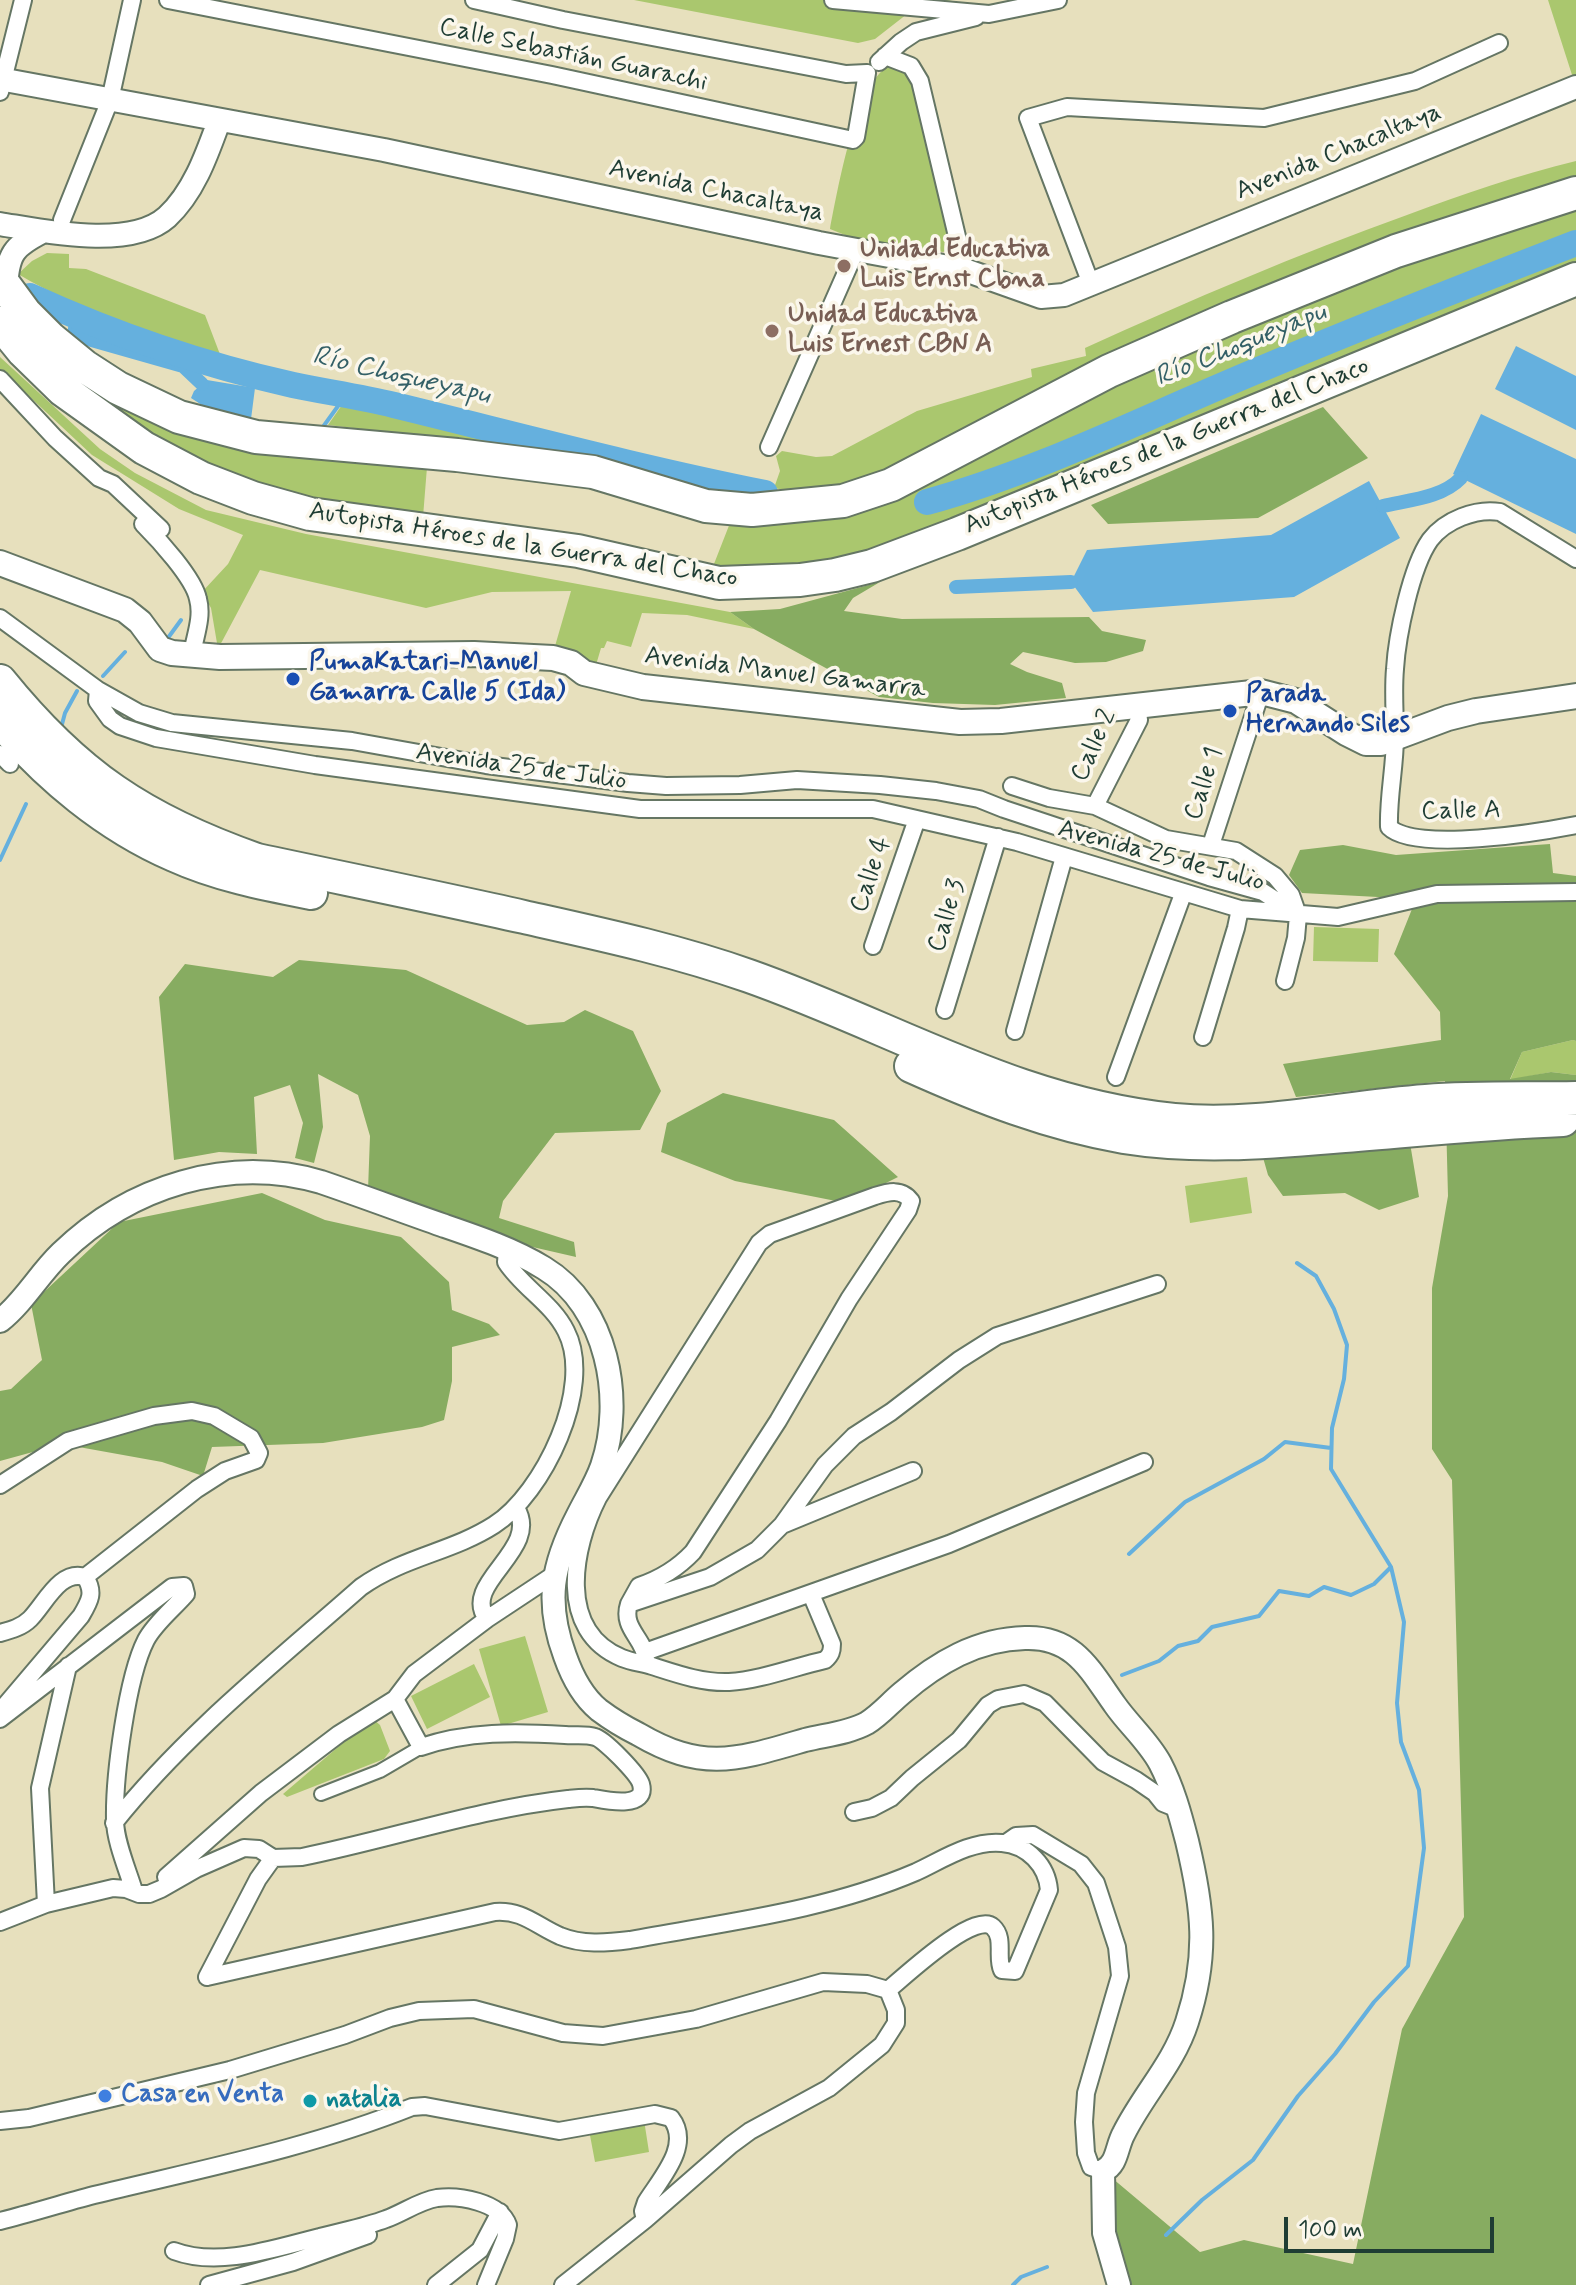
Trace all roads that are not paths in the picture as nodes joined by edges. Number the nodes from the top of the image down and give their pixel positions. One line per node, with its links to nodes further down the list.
1 (23, 0): 13 (street)
2 (132, 0): 15 (street)
3 (168, 0): 12 (street, Calle Sebastián Guarachi)
4 (474, 0): 12 (street)
5 (833, 0): 7 (street)
6 (1058, 0): 9 (street)
7 (888, 3): 8 (street)
8 (919, 5): 9 (street)
9 (989, 14): 11 (street)
10 (1499, 43): 25 (street)
11 (885, 56): 12 (street); 22 (street)
12 (867, 73)
13 (2, 83): 15 (street, Avenida Chacaltaya)
14 (1576, 87): 25 (street, Avenida Chacaltaya)
15 (110, 100): 16 (street, Avenida Chacaltaya); 18 (street)
16 (219, 121): 20 (street); 21 (street, Avenida Chacaltaya)
17 (1576, 193): 24 (highway)
18 (62, 220)
19 (0, 224): 20 (street)
20 (42, 232): 24 (street)
21 (856, 250): 22 (street, Avenida Chacaltaya); 30 (street)
22 (965, 270): 25 (street, Avenida Chacaltaya)
23 (1576, 279): 29 (highway, Autopista Héroes de la Guerra del Chaco)
24 (3, 283)
25 (1091, 284)
26 (0, 323): 29 (highway, Autopista Héroes de la Guerra del Chaco)
27 (0, 342): 29 (street)
28 (0, 379): 31 (street)
29 (78, 402)
30 (769, 447)
31 (99, 478): 32 (street); 36 (street)
32 (161, 529)
33 (1576, 559): 43 (street)
34 (0, 563): 36 (main road, Avenida Manuel Gamarra)
35 (0, 618): 38 (street, Avenida 25 de Julio)
36 (192, 654): 41 (main road, Avenida Manuel Gamarra)
37 (0, 681): 61 (highway)
38 (98, 690): 46 (street, Avenida 25 de Julio); 54 (street, Avenida 25 de Julio)
39 (1261, 692): 41 (main road, Avenida Manuel Gamarra); 43 (main road, Avenida Manuel Gamarra); 49 (street, Calle 1)
40 (1576, 696): 43 (main road, Avenida Manuel Gamarra)
41 (1137, 706): 45 (street, Calle 2)
42 (0, 720): 62 (highway)
43 (1395, 739): 47 (street, Calle A)
44 (1012, 786): 45 (street)
45 (1095, 806): 49 (street)
46 (917, 819): 48 (street, Avenida 25 de Julio); 55 (street, Calle 4)
47 (1576, 825)
48 (998, 837): 50 (street, Avenida 25 de Julio); 57 (street, Calle 3)
49 (1211, 845): 54 (street)
50 (1064, 857): 52 (street, Avenida 25 de Julio); 58 (street)
51 (1576, 892): 54 (street)
52 (1183, 894): 53 (street, Avenida 25 de Julio); 60 (street)
53 (1240, 909): 54 (street, Avenida 25 de Julio); 59 (street)
54 (1298, 915): 56 (street)
55 (873, 946)
56 (1285, 981)
57 (945, 1010)
58 (1015, 1031)
59 (1203, 1037)
60 (1116, 1077)
61 (1576, 1098)
62 (1576, 1119)
63 (507, 1251): 65 (street); 69 (street); 71 (street)
64 (1157, 1284): 70 (street)
65 (0, 1321)
66 (1144, 1462): 73 (street)
67 (913, 1471): 70 (street)
68 (0, 1485): 72 (street)
69 (516, 1508): 75 (street); 87 (street)
70 (782, 1525): 74 (street)
71 (555, 1574): 75 (street); 80 (street)
72 (85, 1577): 76 (street); 81 (street)
73 (811, 1594): 77 (street); 77 (street)
74 (629, 1604): 77 (street); 77 (street)
75 (487, 1619): 79 (street)
76 (0, 1633)
77 (646, 1658)
78 (68, 1666): 81 (street); 87 (street); 91 (street)
79 (395, 1699): 83 (street); 90 (street)
80 (601, 1711): 82 (street); 85 (street)
81 (1, 1718)
82 (595, 1736): 83 (street); 89 (street)
83 (421, 1747): 84 (street)
84 (321, 1794)
85 (1178, 1809): 86 (street); 97 (street)
86 (854, 1812)
87 (114, 1823): 90 (street)
88 (1006, 1843): 89 (street); 93 (street); 97 (street)
89 (273, 1858): 90 (street)
90 (136, 1893): 91 (street)
91 (46, 1904): 92 (street)
92 (0, 1922)
93 (888, 1990): 94 (street); 100 (street)
94 (29, 2118): 95 (street); 96 (street)
95 (0, 2121)
96 (0, 2131)
97 (1103, 2171): 107 (street)
98 (423, 2202): 99 (street); 102 (street); 103 (street)
99 (500, 2212): 104 (street); 105 (street)
100 (645, 2220): 101 (street); 106 (street)
101 (0, 2221)
102 (174, 2251)
103 (209, 2285)
104 (436, 2285)
105 (486, 2285)
106 (563, 2285)
107 (1119, 2285)

